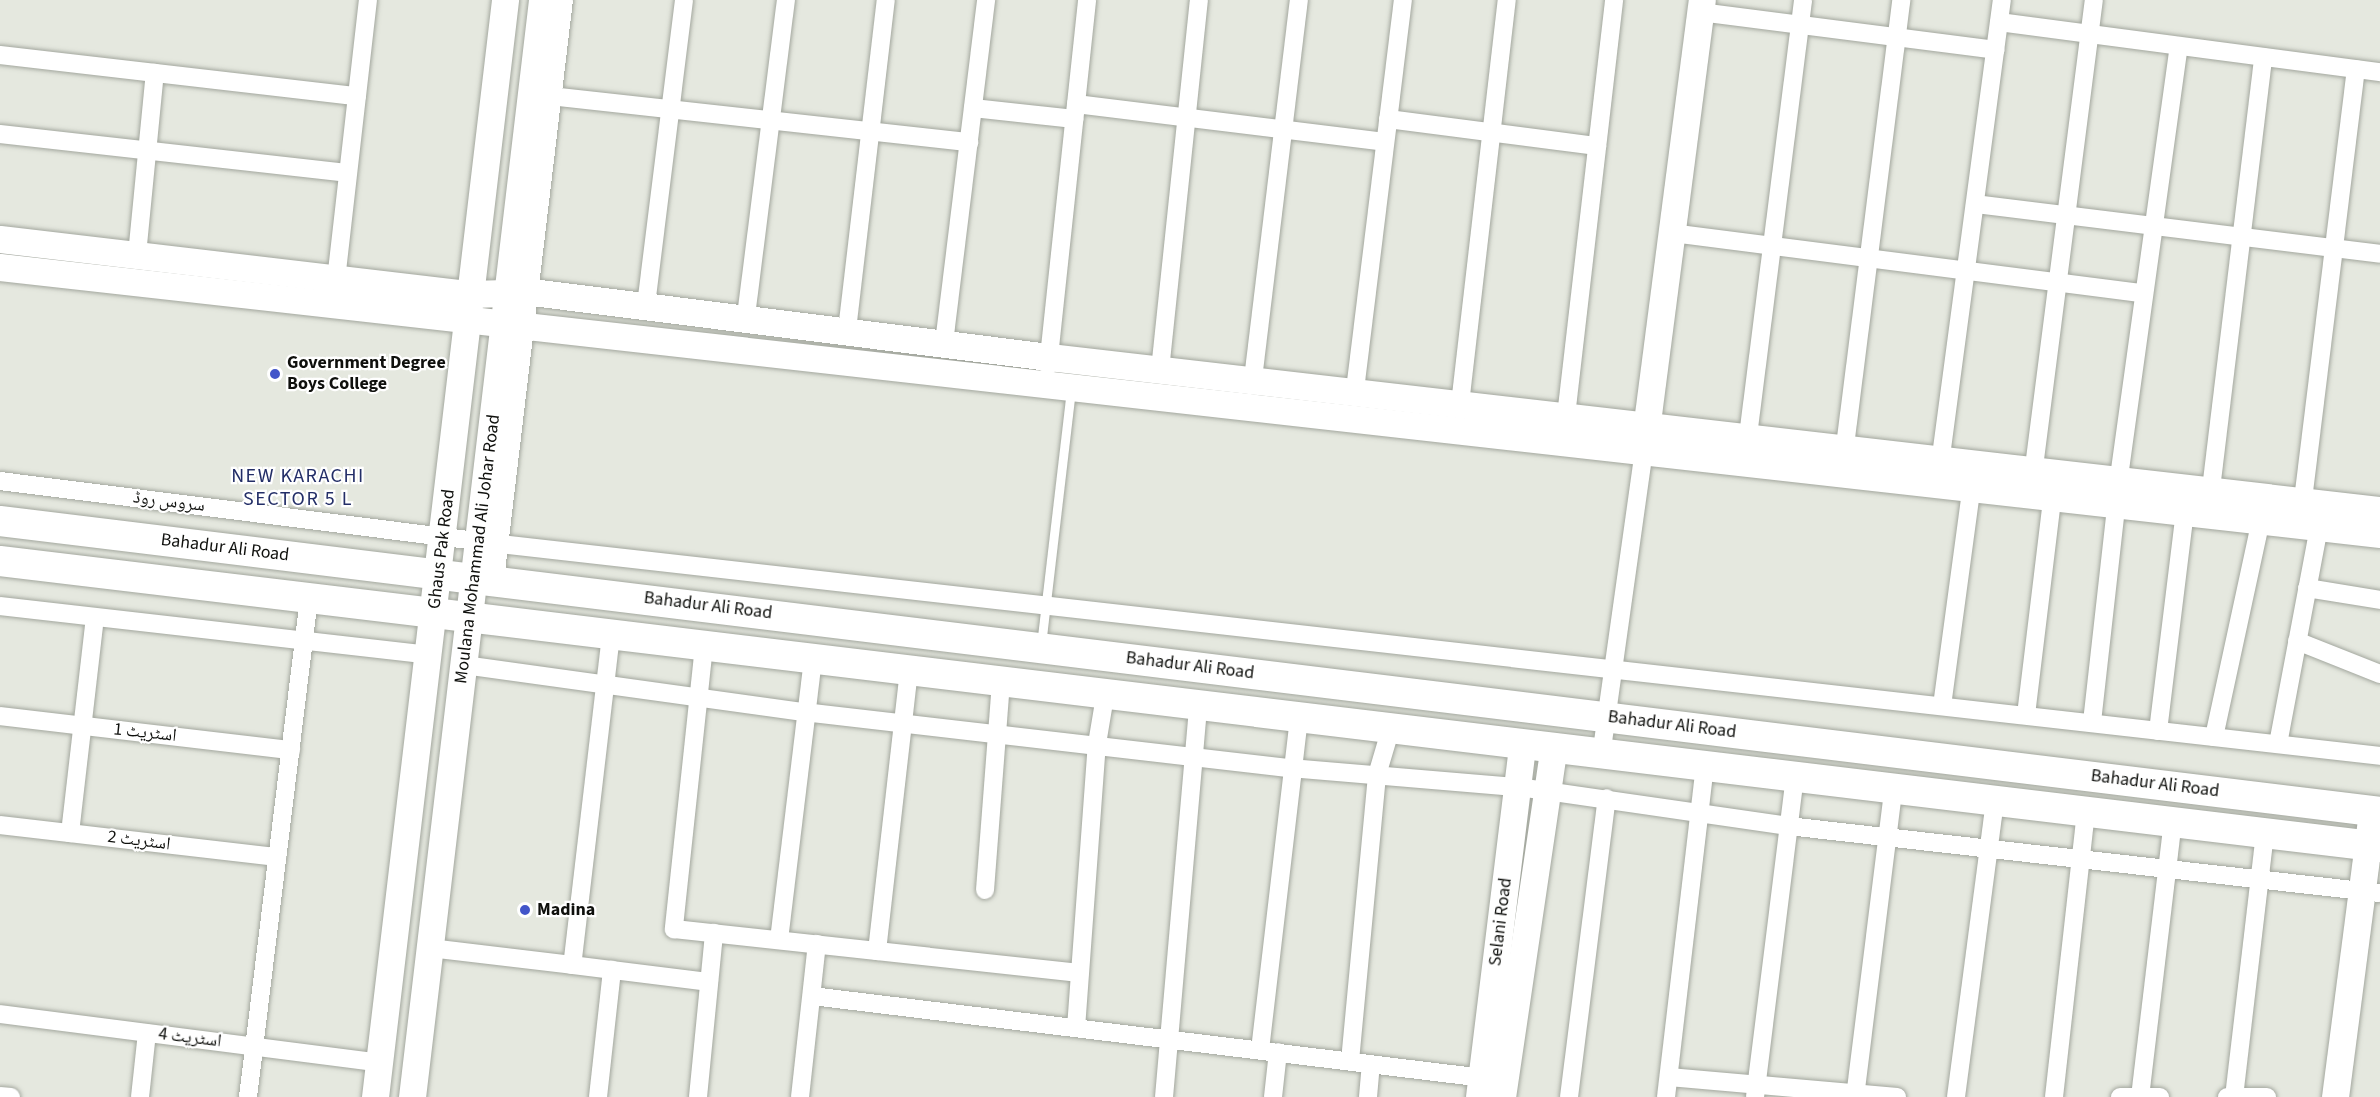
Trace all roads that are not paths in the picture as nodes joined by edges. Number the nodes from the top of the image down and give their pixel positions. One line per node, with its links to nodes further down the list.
1 (368, 0): 32 (street)
2 (505, 0): 67 (street, Ghaus Pak Road)
3 (542, 0): 31 (street, Moulana Mohammad Ali Johar Road)
4 (564, 0): 31 (street)
5 (684, 0): 34 (street)
6 (786, 0): 37 (street)
7 (886, 0): 39 (street)
8 (986, 0): 33 (street)
9 (1087, 0): 35 (street)
10 (1200, 0): 36 (street)
11 (1299, 0): 40 (street)
12 (1404, 0): 38 (street)
13 (1507, 0): 41 (street)
14 (1614, 0): 45 (street)
15 (1803, 0): 21 (street)
16 (1901, 0): 23 (street)
17 (2002, 0): 20 (street)
18 (2094, 0): 22 (street)
19 (1701, 6): 21 (street); 51 (street)
20 (1999, 22): 22 (street); 25 (street)
21 (1800, 25): 23 (street); 54 (street)
22 (2091, 34): 24 (street); 49 (street)
23 (1896, 37): 25 (street); 58 (street)
24 (2179, 46): 27 (street); 50 (street)
25 (1996, 50): 48 (street)
26 (0, 55): 30 (street)
27 (2263, 57): 28 (street); 52 (street)
28 (2356, 69): 29 (street); 55 (street)
29 (2380, 72)
30 (156, 73): 32 (street); 46 (street)
31 (542, 95): 34 (street); 65 (street, Moulana Mohammad Ali Johar Road)
32 (357, 96): 47 (street)
33 (973, 108): 35 (street); 43 (street)
34 (670, 109): 37 (street); 68 (street)
35 (1075, 112): 36 (street); 75 (street)
36 (1186, 118): 40 (street); 74 (street)
37 (770, 119): 39 (street); 69 (street)
38 (1388, 119): 41 (street); 44 (street)
39 (871, 129): 43 (street); 72 (street)
40 (1282, 130): 44 (street); 76 (street)
41 (1490, 132): 45 (street); 78 (street)
42 (0, 134): 46 (street)
43 (969, 142): 73 (street)
44 (1385, 142): 77 (street)
45 (1597, 146): 79 (street)
46 (147, 151): 47 (street); 57 (street)
47 (347, 173): 62 (street)
48 (1975, 204): 49 (street); 61 (street)
49 (2069, 215): 50 (street); 63 (street)
50 (2152, 225): 52 (street); 66 (street)
51 (1672, 233): 54 (street); 80 (street)
52 (2241, 236): 55 (street); 89 (street)
53 (0, 239): 57 (street)
54 (1772, 245): 58 (street); 81 (street)
55 (2334, 248): 56 (street); 93 (street)
56 (2380, 254)
57 (137, 255): 59 (street)
58 (1869, 258): 61 (street); 82 (street)
59 (177, 260): 62 (street); 64 (street)
60 (0, 267): 64 (street)
61 (1966, 270): 63 (street); 84 (street)
62 (336, 280): 67 (street)
63 (2060, 282): 66 (street); 85 (street)
64 (174, 288): 70 (street)
65 (520, 290): 67 (street); 68 (street); 71 (street, Moulana Mohammad Ali Johar Road)
66 (2143, 293): 86 (street)
67 (471, 294): 70 (street, Ghaus Pak Road)
68 (646, 305): 69 (street)
69 (746, 316): 72 (street)
70 (468, 321): 71 (street); 99 (street, Ghaus Pak Road)
71 (516, 324): 75 (street); 100 (street, Moulana Mohammad Ali Johar Road)
72 (847, 330): 73 (street)
73 (944, 342): 75 (street)
74 (1160, 370): 75 (street); 76 (street)
75 (1056, 375): 83 (street); 107 (lane)
76 (1253, 379): 77 (street)
77 (1355, 390): 78 (street)
78 (1460, 404): 79 (street)
79 (1566, 416): 80 (street)
80 (1647, 427): 81 (street); 83 (street)
81 (1748, 436): 82 (street)
82 (1845, 446): 84 (street)
83 (1643, 456): 88 (street); 120 (street)
84 (1941, 456): 85 (street); 88 (street)
85 (2034, 467): 86 (street)
86 (2119, 477): 89 (street)
87 (0, 481): 99 (street, سروس روڈ)
88 (1937, 488): 90 (street)
89 (2211, 489): 93 (street)
90 (1971, 492): 91 (street); 128 (street)
91 (2052, 501): 92 (street); 130 (street)
92 (2116, 507): 95 (street); 135 (street)
93 (2315, 510): 94 (street); 96 (street); 98 (street); 104 (street)
94 (2380, 510)
95 (2185, 511): 96 (street); 138 (street)
96 (2261, 520): 140 (street)
97 (0, 521): 102 (main road, Bahadur Ali Road)
98 (2380, 534)
99 (444, 537): 100 (street, سروس روڈ); 102 (street, Ghaus Pak Road)
100 (490, 542): 103 (street, Moulana Mohammad Ali Johar Road); 107 (street, سروس روڈ)
101 (0, 561): 105 (main road, Bahadur Ali Road)
102 (438, 574): 103 (main road, Bahadur Ali Road); 109 (street, Ghaus Pak Road)
103 (485, 579): 111 (street, Moulana Mohammad Ali Johar Road); 116 (main road, Bahadur Ali Road)
104 (2307, 588): 106 (street); 114 (street)
105 (309, 598): 109 (main road, Bahadur Ali Road); 113 (street)
106 (2380, 600)
107 (1046, 604): 116 (lane); 120 (street, سروس روڈ)
108 (0, 606): 110 (street)
109 (433, 613): 111 (main road, Bahadur Ali Road); 117 (street, Ghaus Pak Road)
110 (95, 617): 113 (street); 136 (street)
111 (469, 617): 112 (main road, Bahadur Ali Road); 119 (street, Moulana Mohammad Ali Johar Road)
112 (611, 635): 115 (main road, Bahadur Ali Road); 124 (street)
113 (304, 641): 117 (street); 144 (street)
114 (2297, 641): 122 (street); 142 (street)
115 (704, 646): 118 (main road, Bahadur Ali Road); 126 (street)
116 (1041, 648): 132 (main road, Bahadur Ali Road)
117 (429, 654): 192 (street, Ghaus Pak Road)
118 (813, 660): 121 (main road, Bahadur Ali Road); 129 (street)
119 (464, 665): 124 (street); 178 (street, Moulana Mohammad Ali Johar Road)
120 (1613, 669): 128 (street, سروس روڈ); 132 (street)
121 (909, 672): 123 (main road, Bahadur Ali Road); 134 (street)
122 (2380, 674)
123 (1001, 683): 125 (main road, Bahadur Ali Road); 139 (street)
124 (602, 684): 126 (street); 180 (street)
125 (1105, 696): 127 (main road, Bahadur Ali Road); 141 (street)
126 (699, 697): 129 (street); 175 (street)
127 (1198, 706): 133 (main road, Bahadur Ali Road); 146 (street)
128 (1942, 706): 130 (street, سروس روڈ)
129 (804, 712): 134 (street); 176 (street)
130 (2026, 715): 135 (street, سروس روڈ)
131 (0, 717): 136 (street, اسٹریٹ 1)
132 (1607, 717): 147 (street); 159 (main road, Bahadur Ali Road)
133 (1299, 720): 137 (main road, Bahadur Ali Road); 150 (street)
134 (900, 722): 139 (street); 179 (street)
135 (2091, 722): 138 (street, سروس روڈ)
136 (82, 726): 144 (street, اسٹریٹ 1); 165 (street)
137 (1390, 731): 143 (main road, Bahadur Ali Road); 151 (street)
138 (2158, 731): 140 (street, سروس روڈ)
139 (995, 733): 141 (street); 173 (street)
140 (2214, 737): 142 (street, سروس روڈ)
141 (1096, 744): 146 (street); 182 (street)
142 (2278, 744): 148 (street, سروس روڈ)
143 (1522, 747): 145 (main road, Bahadur Ali Road); 154 (street, Selani Road)
144 (291, 750): 169 (street)
145 (1553, 750): 147 (main road, Bahadur Ali Road); 155 (street, Selani Road)
146 (1195, 755): 150 (street); 188 (street)
147 (1601, 756): 149 (main road, Bahadur Ali Road)
148 (2380, 756)
149 (1705, 767): 152 (main road, Bahadur Ali Road); 160 (street)
150 (1290, 768): 151 (street); 190 (street)
151 (1377, 775): 154 (street); 191 (street)
152 (1795, 776): 153 (main road, Bahadur Ali Road); 163 (street)
153 (1894, 786): 157 (main road, Bahadur Ali Road); 166 (street)
154 (1518, 787): 155 (street); 195 (street, Selani Road)
155 (1546, 791): 156 (street); 195 (street, Selani Road)
156 (1607, 798): 160 (street); 212 (street)
157 (1995, 799): 158 (main road, Bahadur Ali Road); 168 (street)
158 (2086, 810): 161 (main road, Bahadur Ali Road); 170 (street)
159 (2376, 811): 167 (street)
160 (1699, 813): 163 (street); 194 (street)
161 (2173, 821): 164 (main road, Bahadur Ali Road); 171 (street)
162 (0, 825): 165 (street, اسٹریٹ 2)
163 (1788, 826): 166 (street); 196 (street)
164 (2265, 832): 167 (main road, Bahadur Ali Road); 172 (street)
165 (70, 833): 169 (street, اسٹریٹ 2)
166 (1889, 836): 168 (street); 197 (street)
167 (2373, 846): 174 (street)
168 (1988, 848): 170 (street); 215 (street)
169 (278, 857): 189 (street)
170 (2079, 860): 171 (street); 216 (street)
171 (2167, 871): 172 (street); 198 (street)
172 (2260, 883): 174 (street); 200 (street)
173 (985, 890)
174 (2371, 892): 220 (street)
175 (714, 933): 176 (street); 183 (street)
176 (779, 940): 177 (street)
177 (817, 944): 179 (street); 184 (street)
178 (430, 948): 180 (street); 205 (street, Moulana Mohammad Ali Johar Road)
179 (877, 951): 182 (street)
180 (572, 965): 181 (street)
181 (612, 970): 183 (street); 206 (street)
182 (1080, 973): 186 (street)
183 (709, 982): 207 (street)
184 (812, 996): 186 (street); 208 (street)
185 (0, 1014): 187 (street, اسٹریٹ 4)
186 (1076, 1028): 188 (street)
187 (147, 1033): 189 (street, اسٹریٹ 4); 202 (street)
188 (1171, 1039): 190 (street); 209 (street)
189 (255, 1047): 192 (street, اسٹریٹ 4); 203 (street)
190 (1269, 1051): 191 (street); 210 (street)
191 (1350, 1061): 193 (street)
192 (380, 1063): 204 (street, Ghaus Pak Road)
193 (1371, 1064): 195 (street); 211 (street)
194 (1669, 1077): 196 (street); 213 (street)
195 (1492, 1088)
196 (1755, 1091): 197 (street)
197 (1855, 1095): 214 (street)
198 (2140, 1095): 217 (street); 218 (street)
199 (0, 1096): 201 (street)
200 (2232, 1096): 219 (street)
201 (11, 1097)
202 (140, 1097)
203 (248, 1097)
204 (375, 1097)
205 (412, 1097)
206 (598, 1097)
207 (698, 1097)
208 (801, 1097)
209 (1164, 1097)
210 (1273, 1097)
211 (1368, 1097)
212 (1569, 1097)
213 (1666, 1097)
214 (1898, 1097)
215 (1956, 1097)
216 (2054, 1097)
217 (2120, 1097)
218 (2160, 1097)
219 (2267, 1097)
220 (2335, 1097)

